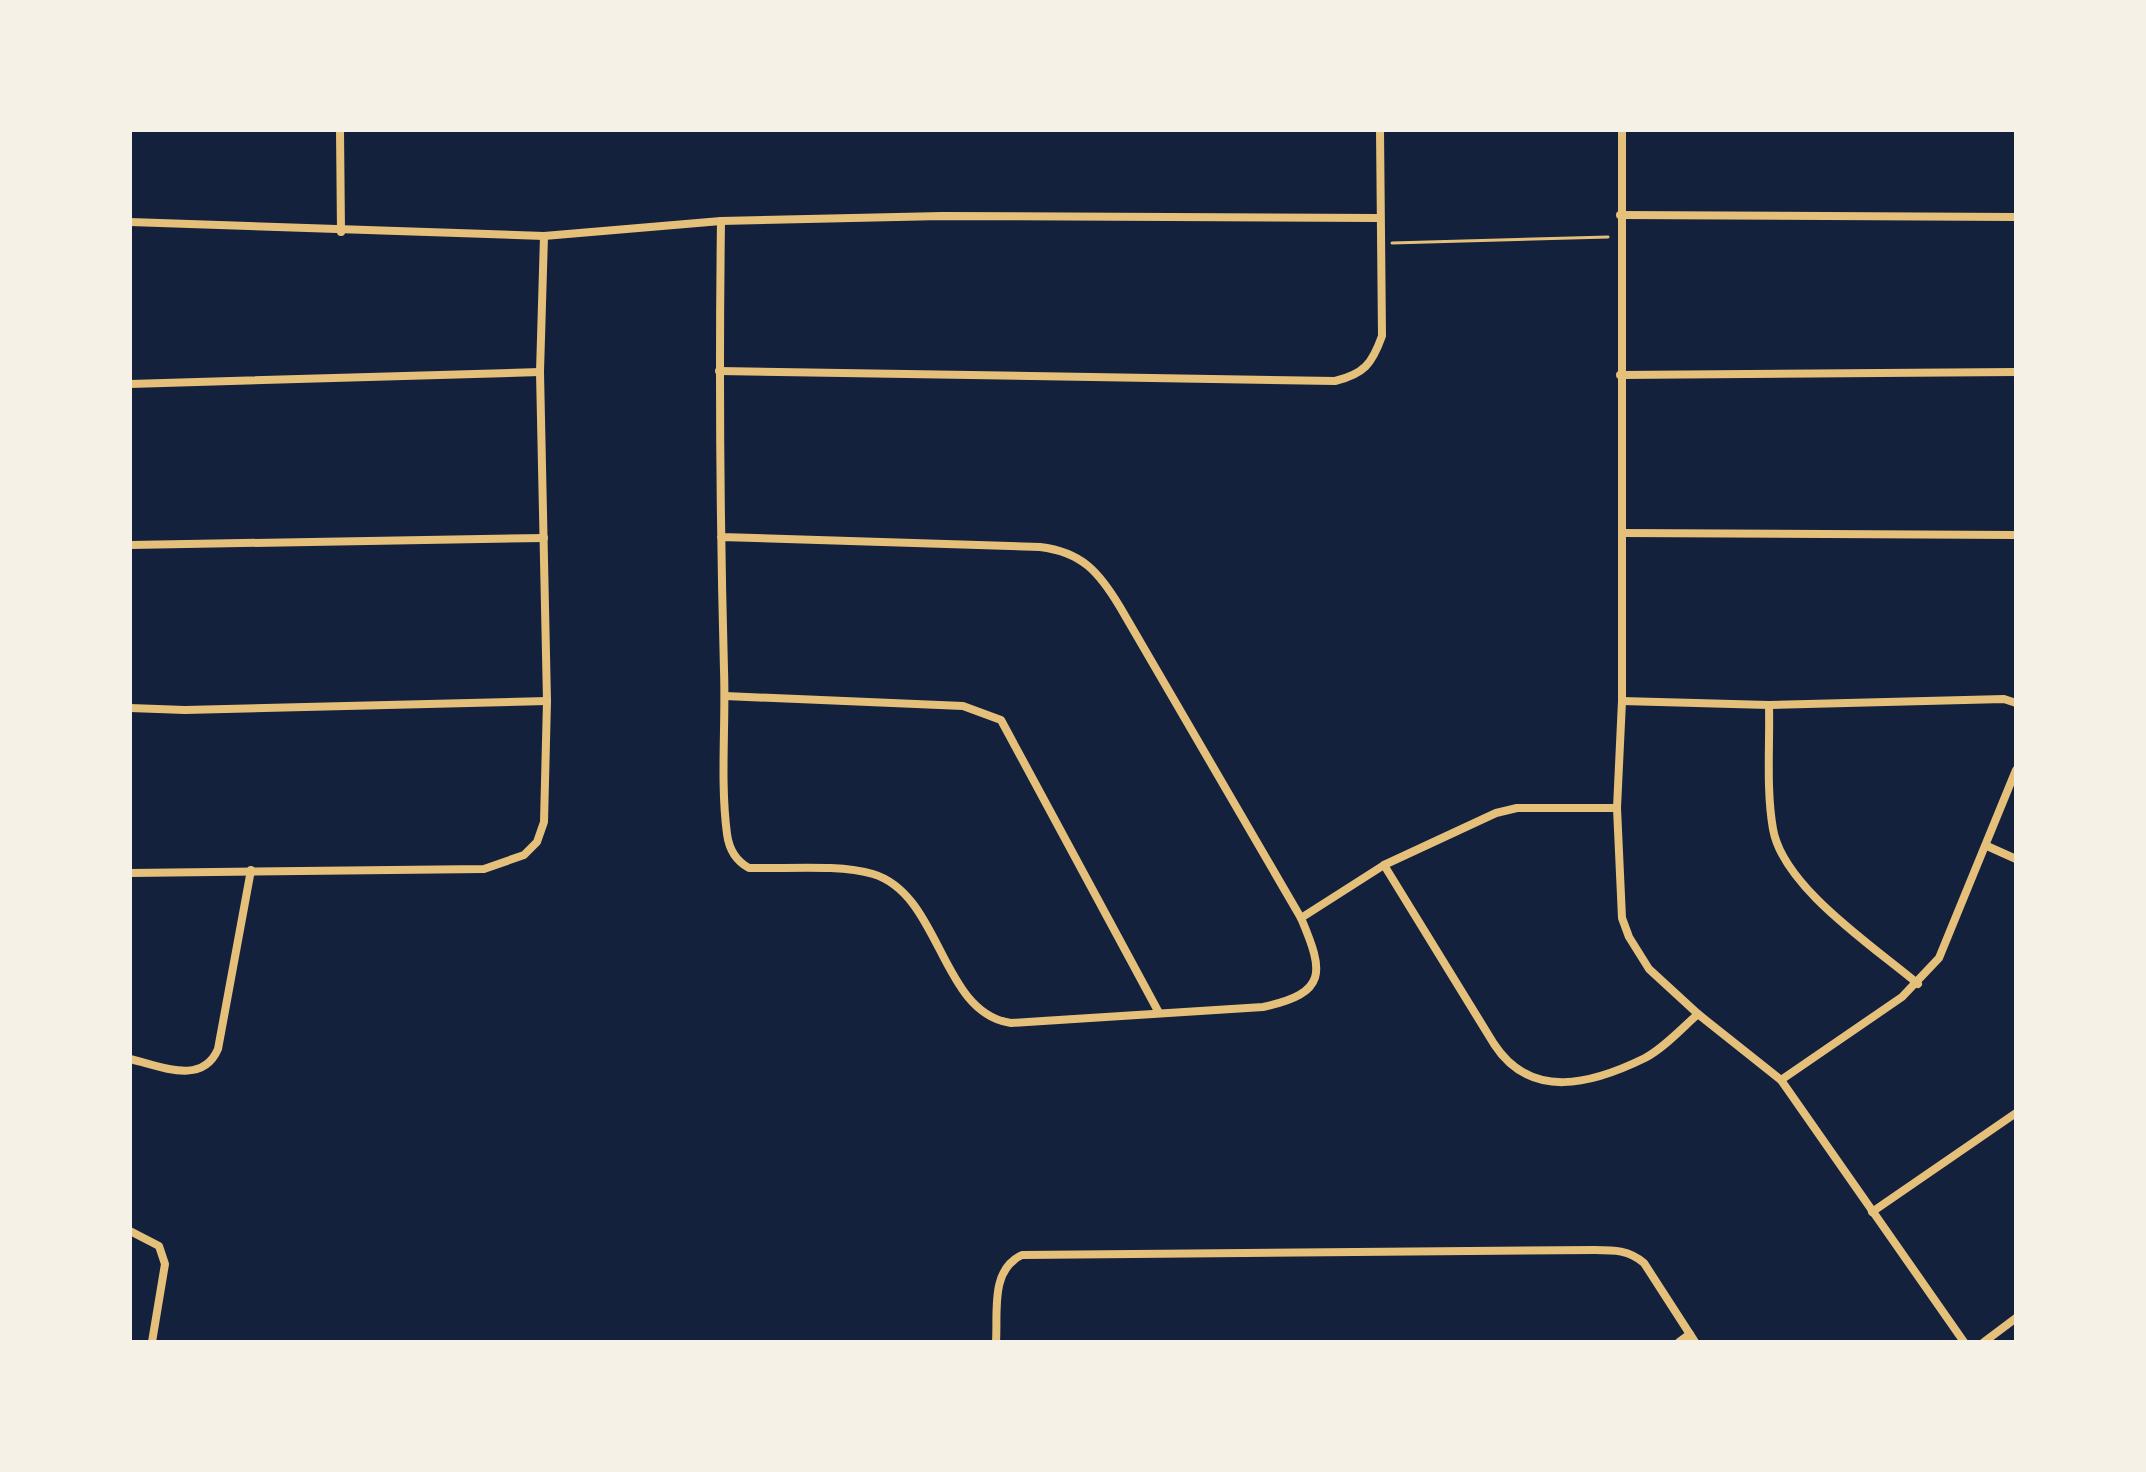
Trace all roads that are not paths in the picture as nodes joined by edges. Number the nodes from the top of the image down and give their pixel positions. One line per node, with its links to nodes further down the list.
1 (340, 130): 9 (street)
2 (1380, 130): 6 (street)
3 (1622, 130): 4 (street)
4 (1620, 215): 5 (street); 14 (street)
5 (2016, 217)
6 (1379, 218): 7 (street); 11 (street)
7 (721, 221): 10 (street); 11 (street)
8 (130, 222): 9 (street)
9 (341, 232): 10 (street)
10 (544, 236): 12 (street)
11 (719, 371): 18 (street)
12 (540, 372): 15 (street); 19 (street)
13 (2016, 372): 14 (street)
14 (1620, 375): 16 (street)
15 (130, 384)
16 (1622, 533): 17 (street); 23 (street)
17 (2016, 535)
18 (721, 537): 21 (street); 34 (street)
19 (544, 538): 20 (street); 22 (street)
20 (130, 545)
21 (725, 696): 36 (street); 36 (street)
22 (547, 701): 26 (street); 32 (street)
23 (1622, 701): 25 (street); 28 (street)
24 (2016, 703): 25 (street)
25 (1769, 705): 35 (street)
26 (130, 708)
27 (2016, 770): 29 (street)
28 (1617, 808): 31 (street); 37 (street)
29 (1987, 846): 30 (street); 35 (street)
30 (2016, 859)
31 (1384, 865): 34 (street); 37 (street)
32 (251, 870): 33 (street); 38 (street)
33 (130, 873)
34 (1301, 918): 36 (street)
35 (1918, 984): 39 (street)
36 (1158, 1011)
37 (1698, 1014): 39 (street)
38 (130, 1059)
39 (1781, 1080): 41 (street)
40 (2016, 1113): 41 (street)
41 (1872, 1212): 48 (street)
42 (130, 1231): 45 (street)
43 (2016, 1318): 49 (street)
44 (1693, 1338): 46 (street); 47 (street)
45 (152, 1342)
46 (996, 1342)
47 (1679, 1342)
48 (1964, 1342)
49 (1984, 1342)

